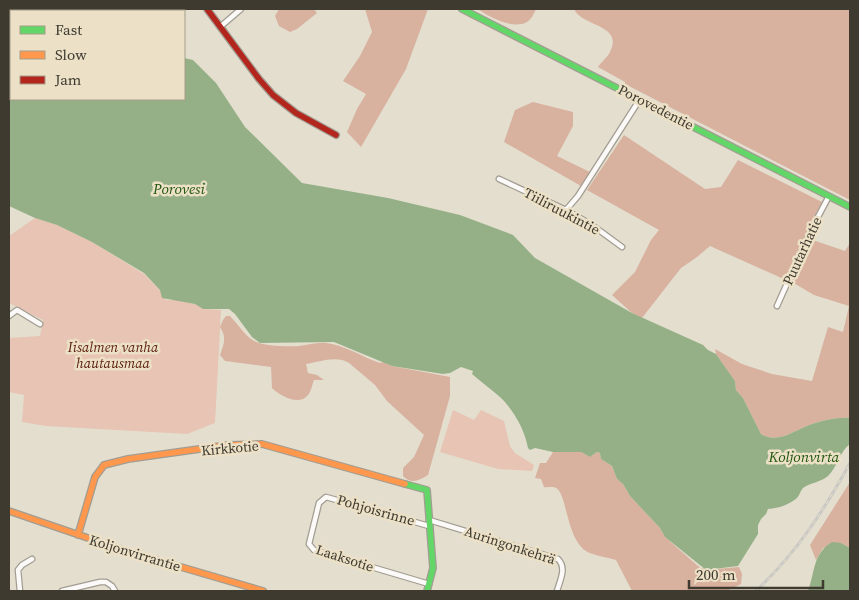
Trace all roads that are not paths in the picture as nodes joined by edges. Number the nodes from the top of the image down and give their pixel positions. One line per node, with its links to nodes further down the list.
1 (207, 9): 4 (street)
2 (241, 9): 4 (street)
3 (462, 9): 5 (street, Porovedentie)
4 (220, 27): 6 (street)
5 (640, 99): 8 (street, Porovedentie); 10 (street)
6 (336, 135)
7 (499, 179): 10 (street, Tiiliruukintie)
8 (829, 196): 9 (street, Porovedentie); 12 (street, Puutarhatie)
9 (850, 207)
10 (566, 210): 11 (street, Tiiliruukintie)
11 (622, 246)
12 (777, 306)
13 (9, 316): 14 (street)
14 (40, 324)
15 (323, 498): 17 (street, Pohjoisrinne); 20 (street, Laaksotie)
16 (9, 511): 18 (street, Koljonvirrantie)
17 (429, 523): 18 (street, Kirkkotie); 20 (street); 26 (street, Auringonkehrä)
18 (78, 535): 24 (street, Koljonvirrantie)
19 (32, 559): 21 (street)
20 (429, 584): 25 (street)
21 (20, 591)
22 (62, 591): 23 (street)
23 (114, 591)
24 (263, 591)
25 (427, 591)
26 (557, 591)

